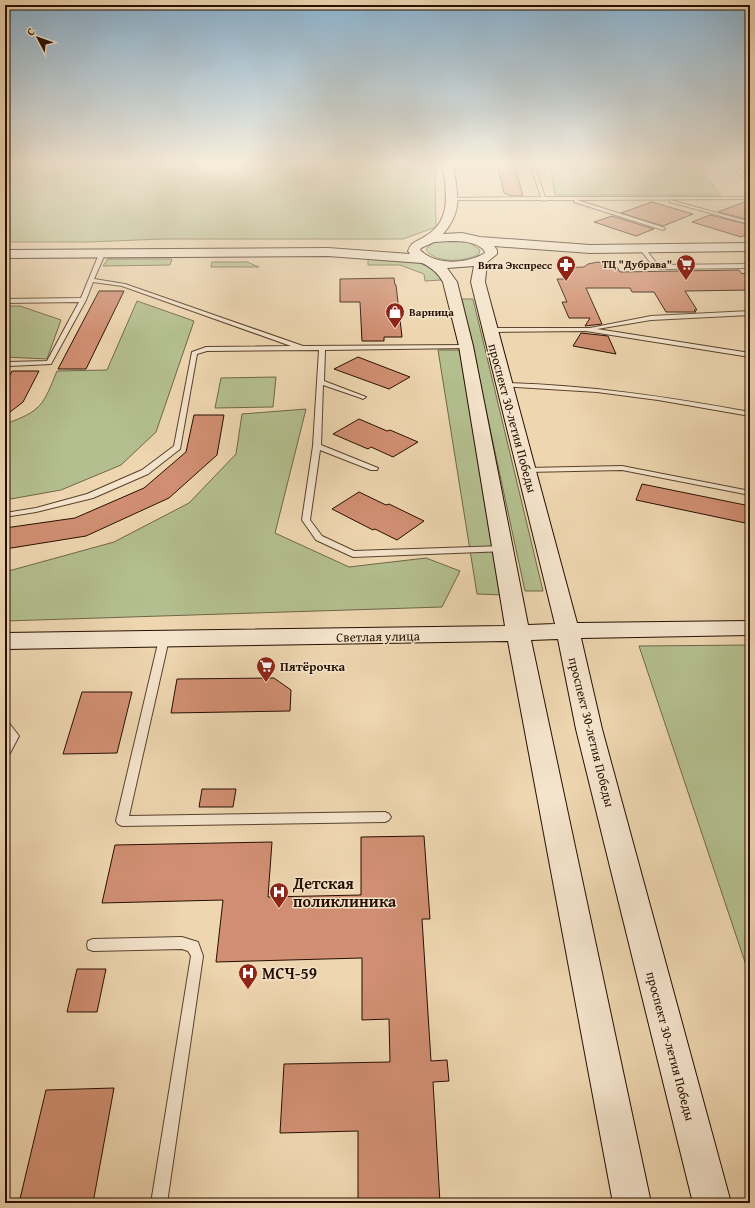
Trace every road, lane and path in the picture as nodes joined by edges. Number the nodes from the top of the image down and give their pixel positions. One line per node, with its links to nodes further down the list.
1 (448, 220): 8 (main road)
2 (461, 220): 9 (main road)
3 (636, 220): 4 (lane)
4 (663, 229)
5 (750, 247): 6 (main road)
6 (642, 248): 7 (main road); 12 (lane)
7 (590, 249): 9 (main road); 9 (main road)
8 (426, 251): 9 (main road); 9 (main road); 11 (main road); 19 (main road, проспект 30-летия Победы)
9 (489, 252): 18 (main road, проспект 30-летия Победы)
10 (5, 254): 11 (main road)
11 (102, 254): 13 (lane)
12 (750, 266)
13 (92, 280): 14 (lane); 20 (lane)
14 (83, 300): 15 (lane); 23 (lane)
15 (5, 301)
16 (750, 313): 17 (lane)
17 (586, 329): 18 (lane); 22 (lane)
18 (491, 330): 25 (main road, проспект 30-летия Победы)
19 (466, 346): 21 (lane); 33 (main road, проспект 30-летия Победы)
20 (302, 348): 21 (lane); 32 (lane)
21 (322, 348): 24 (lane)
22 (750, 355)
23 (5, 369)
24 (322, 382): 26 (lane); 28 (lane)
25 (504, 385): 27 (lane); 30 (main road, проспект 30-летия Победы)
26 (363, 398)
27 (750, 414)
28 (317, 446): 29 (lane); 33 (lane)
29 (374, 468)
30 (526, 470): 31 (lane); 35 (main road, проспект 30-летия Победы)
31 (750, 493)
32 (5, 515)
33 (504, 549): 36 (main road, проспект 30-летия Победы)
34 (750, 628): 35 (main road, Светлая улица)
35 (568, 631): 36 (main road, Светлая улица); 45 (main road, проспект 30-летия Победы)
36 (518, 633): 37 (main road, Светлая улица); 44 (main road, проспект 30-летия Победы)
37 (164, 639): 38 (main road, Светлая улица); 41 (lane)
38 (5, 641)
39 (5, 726): 40 (lane)
40 (5, 752)
41 (385, 817)
42 (93, 945): 43 (lane)
43 (159, 1203)
44 (632, 1203)
45 (712, 1203)

